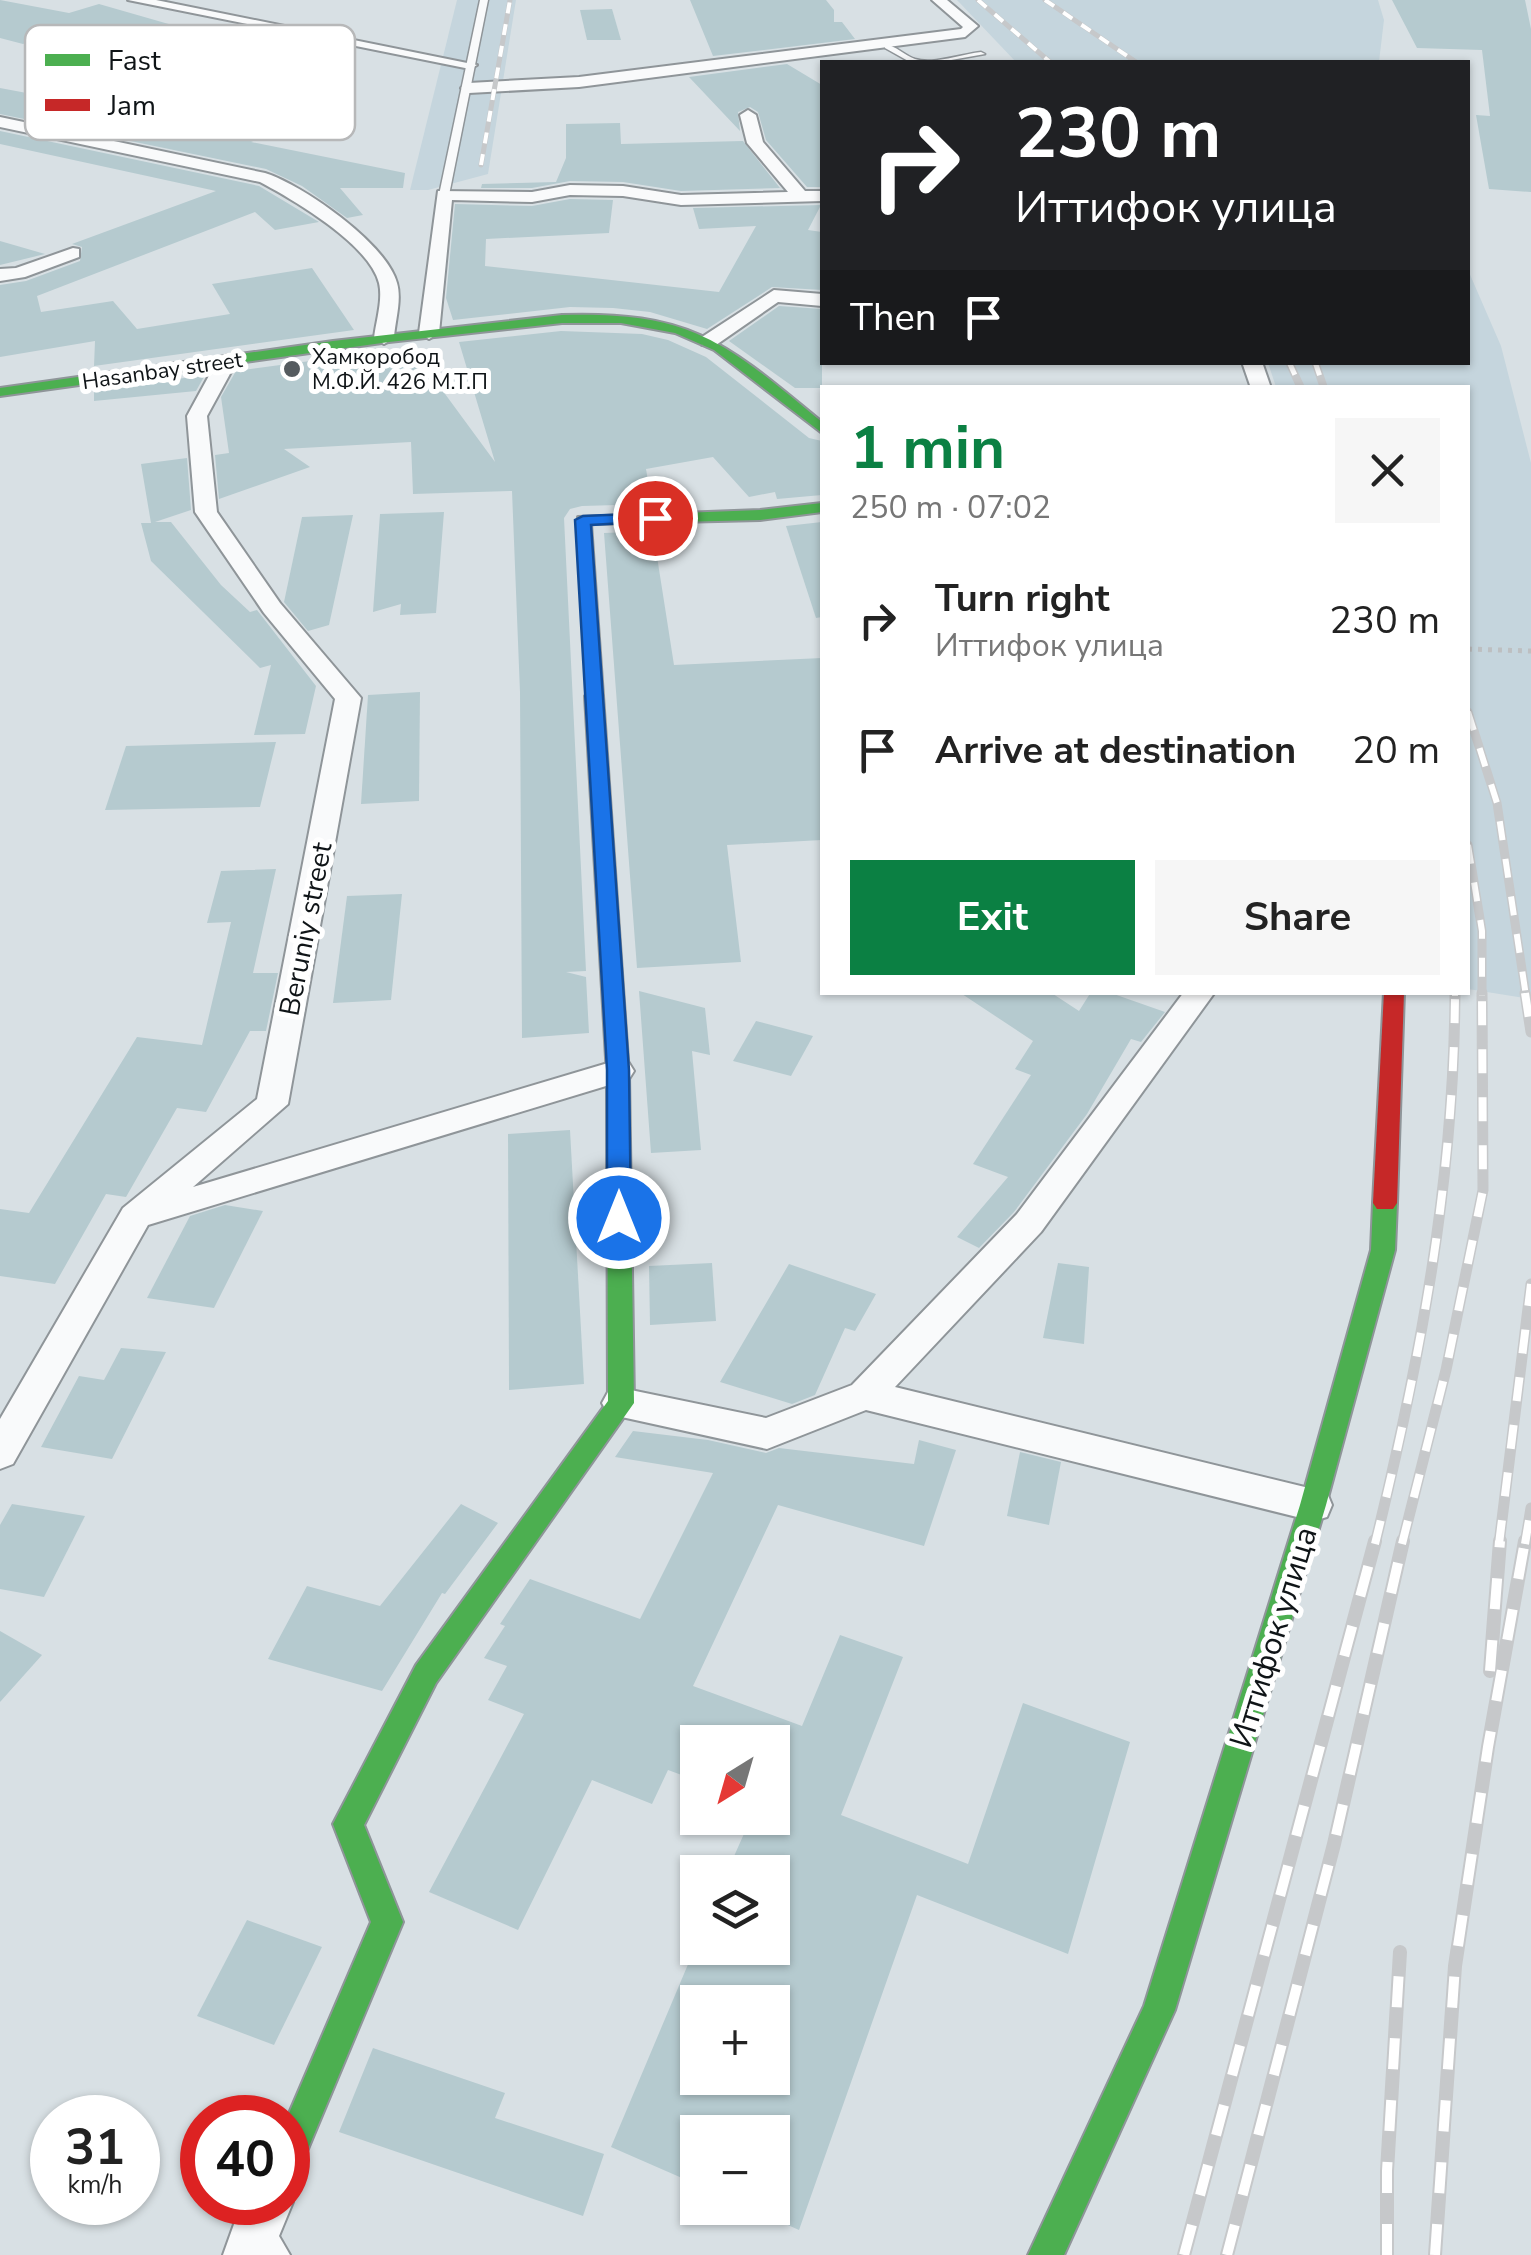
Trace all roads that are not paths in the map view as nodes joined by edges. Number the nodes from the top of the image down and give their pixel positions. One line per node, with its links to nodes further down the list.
1 (135, 0): 5 (street)
2 (234, 0): 5 (street)
3 (484, 0): 12 (lane)
4 (939, 0): 8 (street)
5 (218, 16): 6 (street)
6 (264, 25)
7 (355, 43): 12 (street)
8 (888, 46): 10 (lane); 13 (street)
9 (980, 54): 11 (lane)
10 (911, 60)
11 (940, 60)
12 (470, 65): 13 (lane)
13 (469, 88): 18 (lane)
14 (748, 115): 20 (street)
15 (0, 122): 16 (street)
16 (25, 127)
17 (85, 140): 25 (street)
18 (444, 195): 20 (street); 24 (street)
19 (820, 196): 20 (street)
20 (800, 197)
21 (73, 253): 22 (street)
22 (0, 274)
23 (820, 300): 26 (street)
24 (430, 333): 25 (street); 26 (street)
25 (384, 338): 27 (street, Hasanbay street)
26 (709, 341): 29 (street)
27 (227, 361): 28 (street, Hasanbay street); 34 (street, Beruniy street)
28 (0, 392)
29 (820, 428)
30 (820, 508): 33 (street)
31 (1198, 995): 35 (street)
32 (1394, 995): 38 (street, Иттифок улица)
33 (618, 1070): 34 (street); 36 (street)
34 (135, 1217): 37 (street, Beruniy street)
35 (864, 1396): 36 (street); 38 (street)
36 (621, 1403): 39 (street)
37 (0, 1453)
38 (1313, 1504): 42 (street, Иттифок улица)
39 (310, 2103)
40 (258, 2225): 41 (street)
41 (264, 2255)
42 (1046, 2255)

